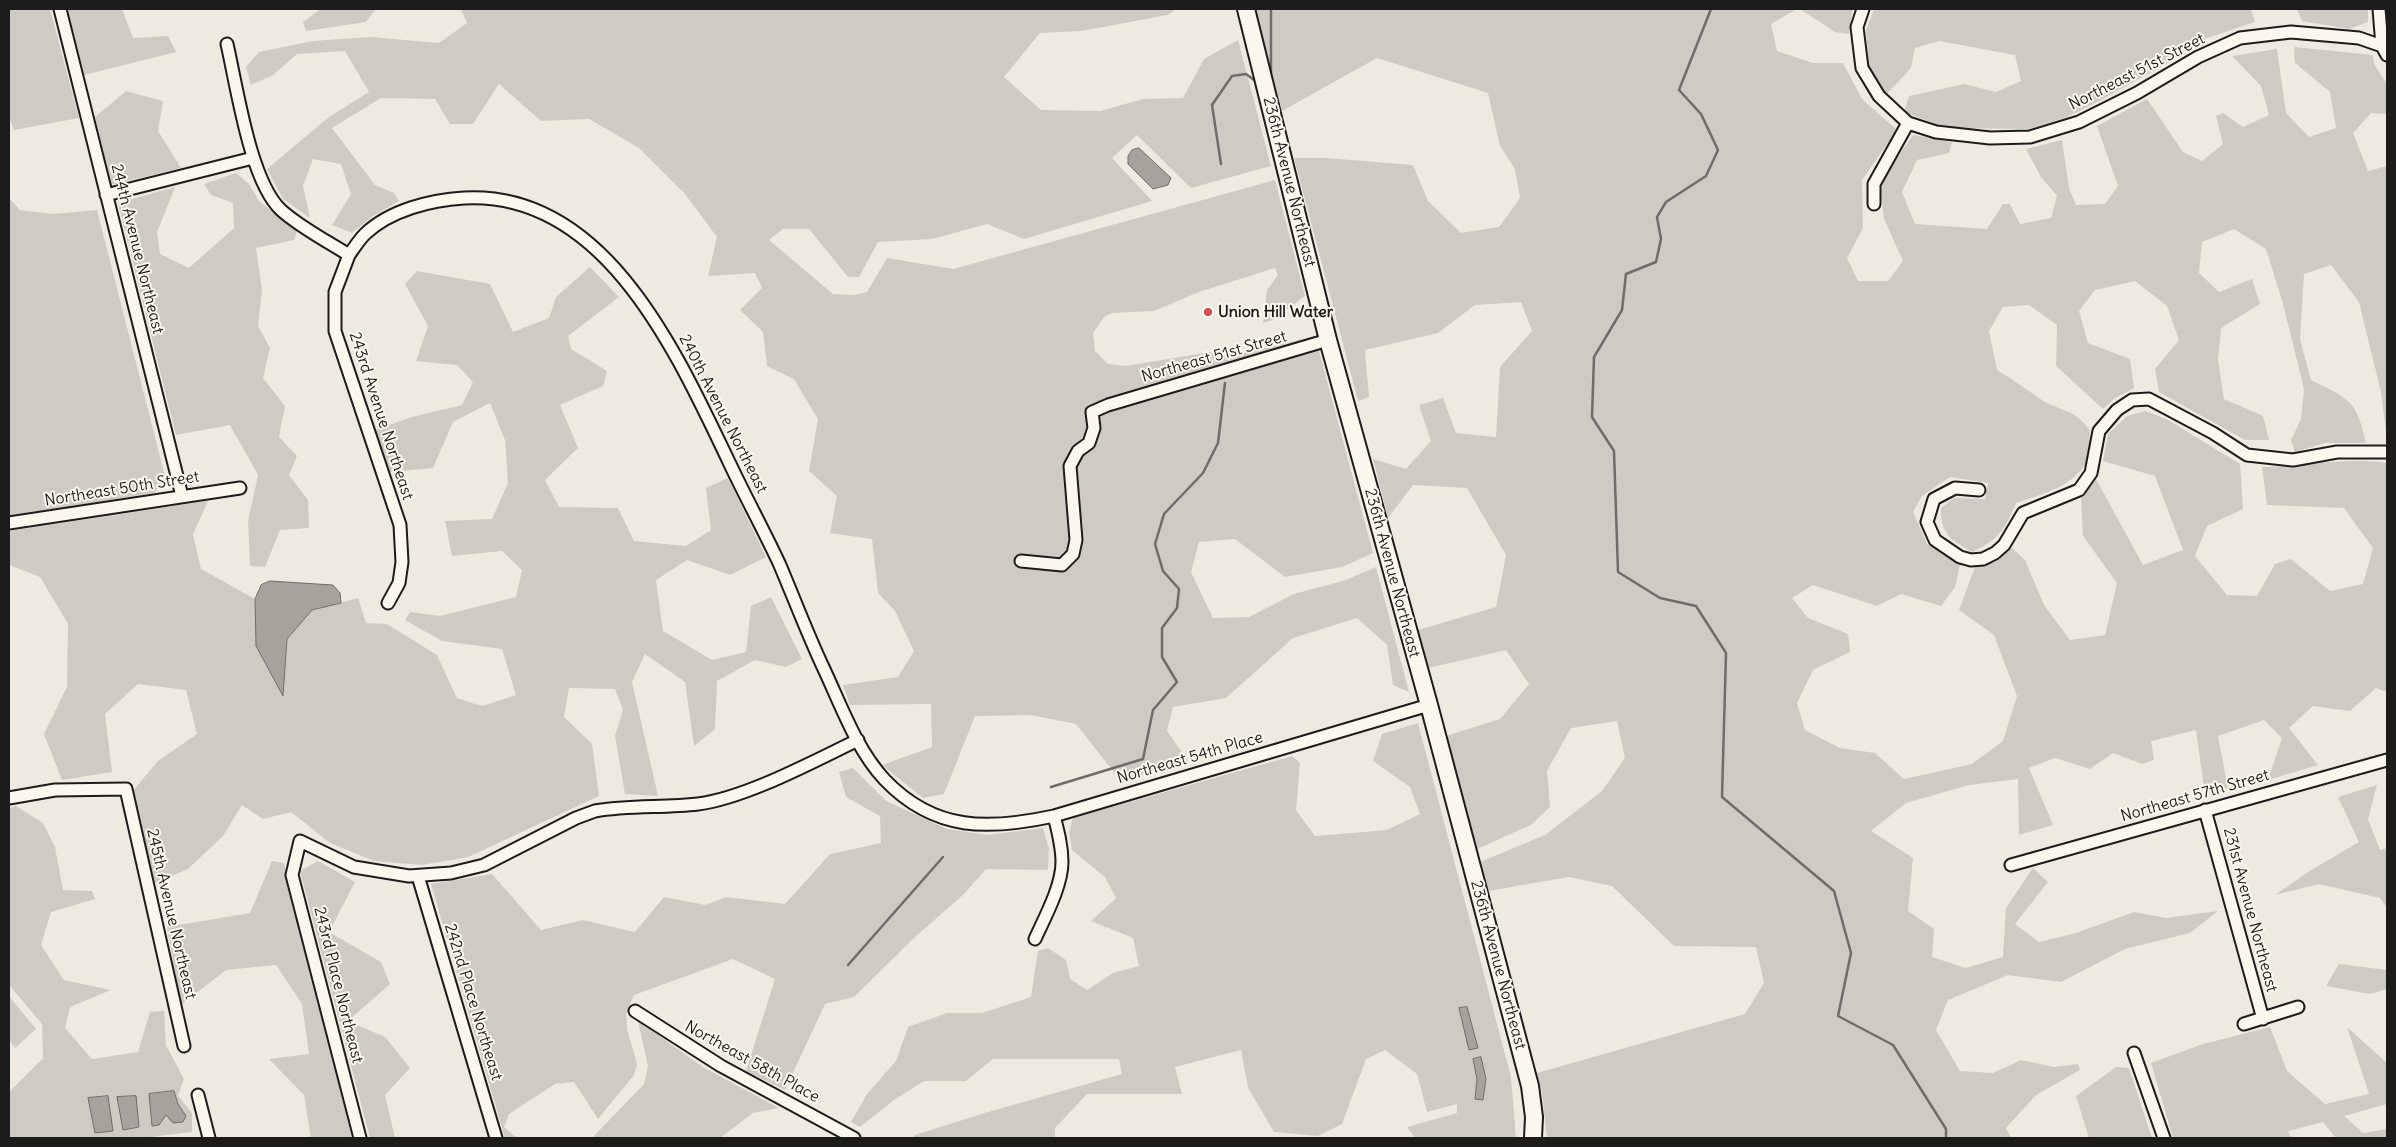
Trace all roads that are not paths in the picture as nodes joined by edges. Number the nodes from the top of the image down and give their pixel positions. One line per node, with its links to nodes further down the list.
1 (60, 9): 9 (street, 244th Avenue Northeast)
2 (1246, 9): 12 (street, 236th Avenue Northeast)
3 (1863, 9): 7 (street)
4 (2379, 9): 6 (street)
5 (227, 44): 8 (street)
6 (2384, 51): 7 (street, Northeast 51st Street)
7 (1908, 123): 10 (street)
8 (254, 158): 9 (street); 11 (street)
9 (106, 195): 16 (street, 244th Avenue Northeast)
10 (1874, 204)
11 (348, 255): 19 (street, 243rd Avenue Northeast); 21 (street, 240th Avenue Northeast)
12 (1328, 340): 18 (street, Northeast 51st Street); 20 (street, 236th Avenue Northeast)
13 (2387, 452): 15 (street)
14 (240, 488): 16 (street, Northeast 50th Street)
15 (1979, 490)
16 (182, 496): 17 (street, Northeast 50th Street)
17 (9, 523)
18 (1021, 561)
19 (388, 604)
20 (1429, 705): 25 (street, Northeast 54th Place); 41 (street, 236th Avenue Northeast)
21 (858, 740): 26 (street, 240th Avenue Northeast); 28 (street)
22 (2387, 760): 24 (street, Northeast 57th Street)
23 (9, 798): 34 (street, 245th Avenue Northeast)
24 (2205, 810): 27 (street, Northeast 57th Street); 32 (street, 231st Avenue Northeast)
25 (1054, 816): 26 (street, Northeast 54th Place); 29 (street)
26 (958, 823)
27 (2012, 865)
28 (418, 876): 38 (street, 243rd Place Northeast); 39 (street, 242nd Place Northeast)
29 (1035, 939)
30 (2298, 1007): 32 (street)
31 (635, 1011): 40 (street, Northeast 58th Place)
32 (2263, 1018): 33 (street)
33 (2244, 1024)
34 (184, 1046)
35 (2134, 1052): 42 (street)
36 (198, 1095): 37 (street)
37 (209, 1138)
38 (360, 1138)
39 (496, 1138)
40 (854, 1138)
41 (1533, 1138)
42 (2164, 1138)

